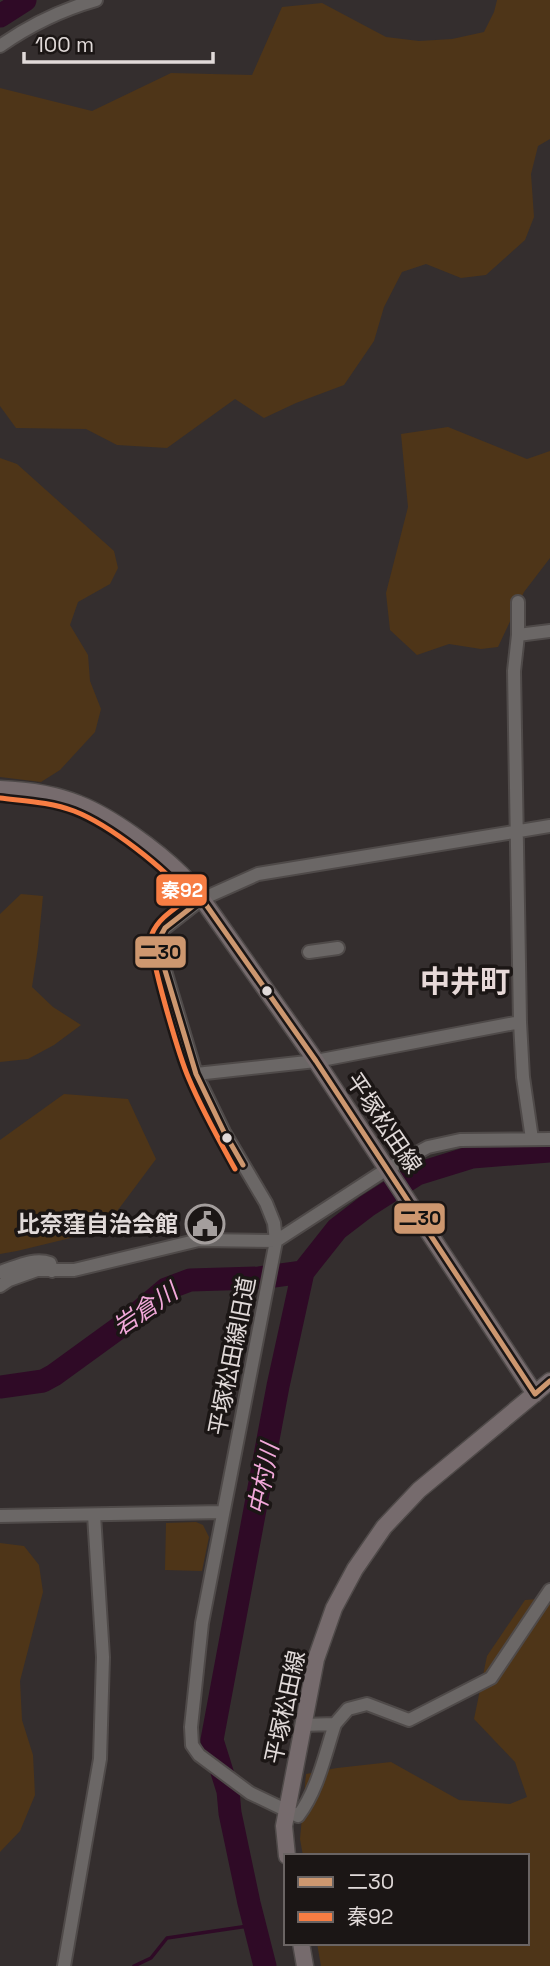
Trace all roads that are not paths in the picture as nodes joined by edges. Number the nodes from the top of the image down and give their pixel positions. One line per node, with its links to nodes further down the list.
1 (96, 0): 2 (street)
2 (0, 46)
3 (518, 602): 5 (street)
4 (550, 631): 5 (street)
5 (518, 635): 8 (street)
6 (0, 789): 9 (main road, 平塚松田線)
7 (550, 826): 8 (street)
8 (518, 831): 9 (street); 12 (street)
9 (202, 899): 13 (main road, 平塚松田線); 14 (street, 平塚松田線旧道)
10 (338, 948): 11 (street)
11 (309, 952)
12 (520, 1022): 13 (street); 15 (street)
13 (316, 1061): 14 (street); 17 (main road, 平塚松田線)
14 (196, 1074): 18 (street, 平塚松田線旧道)
15 (532, 1139): 16 (street); 17 (street)
16 (550, 1139)
17 (390, 1173): 18 (street); 23 (main road, 平塚松田線)
18 (276, 1241): 19 (street); 24 (street, 平塚松田線旧道)
19 (52, 1271): 20 (street); 21 (street)
20 (0, 1272)
21 (0, 1286)
22 (550, 1381): 23 (main road)
23 (535, 1394): 29 (main road, 平塚松田線)
24 (223, 1512): 25 (street); 30 (street, 平塚松田線旧道)
25 (94, 1515): 26 (street); 33 (street)
26 (0, 1516)
27 (550, 1590): 28 (street)
28 (335, 1724): 29 (street); 30 (street)
29 (302, 1725): 30 (main road, 平塚松田線)
30 (287, 1810): 31 (main road, 平塚松田線)
31 (287, 1854)
32 (301, 1945): 34 (main road)
33 (64, 1966)
34 (304, 1966)

